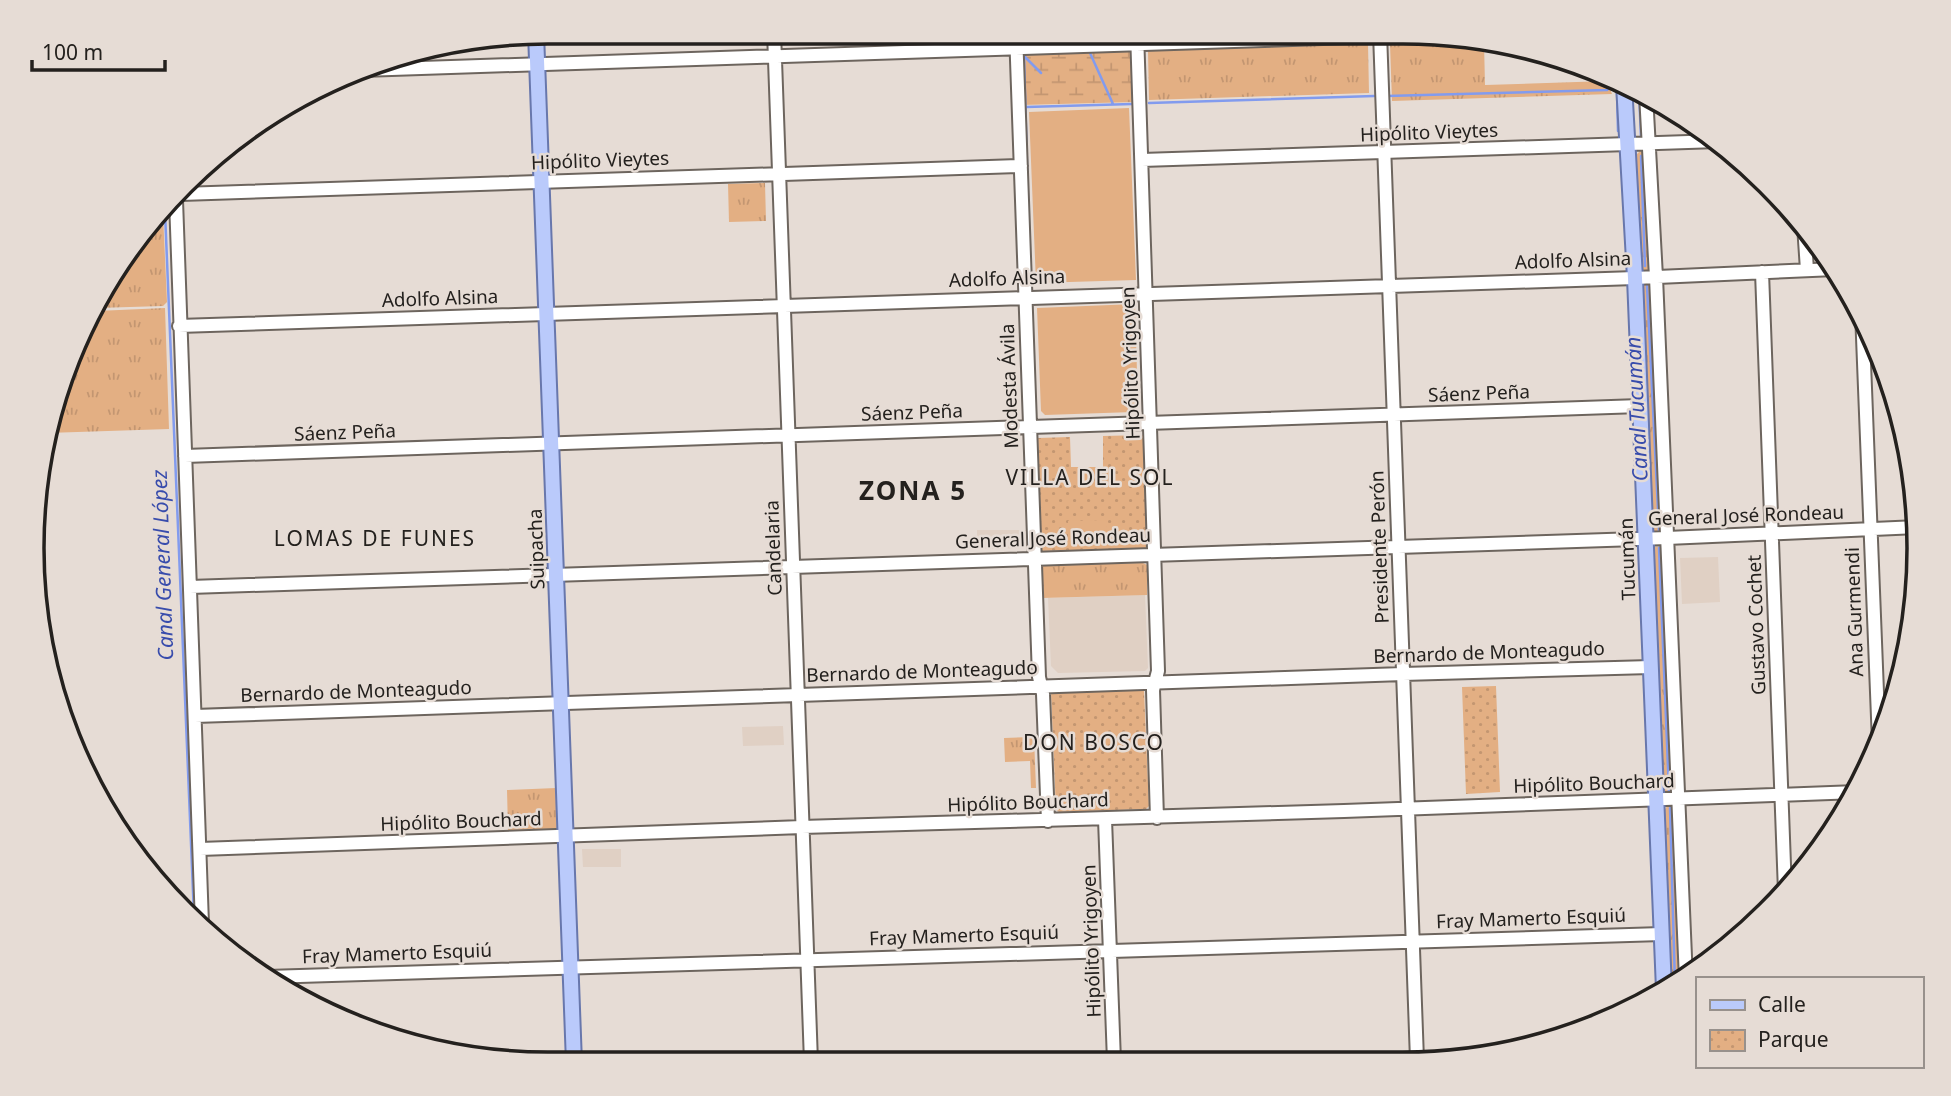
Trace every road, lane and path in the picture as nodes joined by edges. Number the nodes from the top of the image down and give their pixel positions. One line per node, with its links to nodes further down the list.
1 (536, 44): 9 (main road, Suipacha)
2 (774, 44): 8 (street, Candelaria)
3 (1016, 44): 7 (street, Modesta Ávila)
4 (1064, 44): 7 (street)
5 (1137, 44): 17 (street, Hipólito Yrigoyen)
6 (1380, 44): 16 (street, Presidente Perón)
7 (1016, 48): 8 (street); 18 (street, Modesta Ávila)
8 (775, 56): 9 (street); 19 (street, Candelaria)
9 (537, 64): 10 (street); 20 (main road, Suipacha)
10 (392, 69)
11 (1625, 96): 15 (main road, Tucumán)
12 (1647, 107): 14 (street)
13 (1701, 142): 14 (street, Hipólito Vieytes)
14 (1649, 144): 15 (street, Hipólito Vieytes); 27 (street)
15 (1629, 145): 16 (street, Hipólito Vieytes); 28 (main road, Tucumán)
16 (1384, 152): 17 (street, Hipólito Vieytes); 29 (street, Presidente Perón)
17 (1142, 160): 30 (street, Hipólito Yrigoyen)
18 (1021, 166): 19 (street, Hipólito Vieytes); 31 (street, Modesta Ávila)
19 (779, 174): 20 (street, Hipólito Vieytes); 32 (street, Candelaria)
20 (541, 182): 21 (street, Hipólito Vieytes); 33 (main road, Suipacha)
21 (189, 194)
22 (176, 208): 34 (street)
23 (1805, 244): 25 (street)
24 (1823, 269): 25 (street, Adolfo Alsina)
25 (1807, 270): 26 (street, Adolfo Alsina)
26 (1762, 272): 27 (street, Adolfo Alsina); 45 (street, Gustavo Cochet)
27 (1656, 277): 28 (street, Adolfo Alsina); 47 (street)
28 (1635, 278): 29 (street, Adolfo Alsina); 36 (main road, Tucumán)
29 (1389, 285): 30 (street, Adolfo Alsina); 37 (street, Presidente Perón)
30 (1147, 293): 31 (street, Adolfo Alsina); 38 (street, Hipólito Yrigoyen)
31 (1025, 297): 32 (street, Adolfo Alsina); 39 (street, Modesta Ávila)
32 (783, 305): 33 (street, Adolfo Alsina); 40 (street, Candelaria)
33 (547, 313): 34 (street, Adolfo Alsina); 41 (main road, Suipacha)
34 (179, 326): 42 (street)
35 (1863, 342): 44 (street, Ana Gurmendi)
36 (1640, 406): 37 (street, Sáenz Peña); 46 (main road, Tucumán)
37 (1394, 415): 38 (street, Sáenz Peña); 48 (street, Presidente Perón)
38 (1151, 423): 39 (street, Sáenz Peña); 49 (street, Hipólito Yrigoyen)
39 (1030, 427): 40 (street, Sáenz Peña); 50 (street, Modesta Ávila)
40 (788, 436): 41 (street, Sáenz Peña); 51 (street, Candelaria)
41 (551, 444): 42 (street, Sáenz Peña); 52 (main road, Suipacha)
42 (185, 456): 53 (street)
43 (1906, 527): 44 (street, General José Rondeau)
44 (1870, 529): 45 (street, General José Rondeau); 61 (street, Ana Gurmendi)
45 (1772, 533): 47 (street, General José Rondeau); 63 (street, Gustavo Cochet)
46 (1646, 538): 47 (street, General José Rondeau); 48 (street, General José Rondeau); 54 (main road, Tucumán)
47 (1667, 538): 64 (street)
48 (1398, 546): 49 (street, General José Rondeau); 55 (street, Presidente Perón)
49 (1155, 554): 50 (street, General José Rondeau); 56 (street, Hipólito Yrigoyen)
50 (1034, 558): 51 (street, General José Rondeau); 57 (street, Modesta Ávila)
51 (793, 566): 52 (street, General José Rondeau); 58 (street, Candelaria)
52 (556, 574): 53 (street, General José Rondeau); 59 (main road, Suipacha)
53 (190, 587): 60 (street)
54 (1651, 667): 55 (street, Bernardo de Monteagudo); 65 (main road, Tucumán)
55 (1403, 674): 56 (street, Bernardo de Monteagudo); 66 (street, Presidente Perón)
56 (1155, 682): 57 (street, Bernardo de Monteagudo); 67 (street, Hipólito Yrigoyen)
57 (1041, 686): 58 (street, Bernardo de Monteagudo); 69 (street, Modesta Ávila)
58 (797, 695): 59 (street, Bernardo de Monteagudo); 70 (street, Candelaria)
59 (561, 703): 60 (street, Bernardo de Monteagudo); 71 (main road, Suipacha)
60 (195, 716): 72 (street)
61 (1878, 716)
62 (1844, 793): 63 (street, Hipólito Bouchard)
63 (1781, 795): 64 (street, Hipólito Bouchard); 73 (street, Gustavo Cochet)
64 (1678, 799): 65 (street, Hipólito Bouchard); 79 (street)
65 (1657, 800): 66 (street, Hipólito Bouchard); 75 (main road, Tucumán)
66 (1408, 809): 67 (street, Hipólito Bouchard); 76 (street, Presidente Perón)
67 (1157, 818): 68 (street, Hipólito Bouchard)
68 (1105, 819): 69 (street, Hipólito Bouchard); 77 (street, Hipólito Yrigoyen)
69 (1048, 821): 70 (street, Hipólito Bouchard)
70 (802, 827): 71 (street, Hipólito Bouchard); 78 (street, Candelaria)
71 (566, 837): 72 (street, Hipólito Bouchard); 80 (main road, Suipacha)
72 (200, 849): 74 (street)
73 (1784, 877)
74 (202, 914)
75 (1662, 934): 76 (street, Fray Mamerto Esquiú); 82 (main road, Tucumán)
76 (1413, 940): 77 (street, Fray Mamerto Esquiú); 86 (street, Presidente Perón)
77 (1110, 950): 78 (street, Fray Mamerto Esquiú); 85 (street, Hipólito Yrigoyen)
78 (807, 959): 80 (street, Fray Mamerto Esquiú); 84 (street, Candelaria)
79 (1685, 965)
80 (571, 967): 81 (street, Fray Mamerto Esquiú); 83 (main road, Suipacha)
81 (283, 976)
82 (1664, 979)
83 (574, 1052)
84 (811, 1052)
85 (1114, 1052)
86 (1417, 1052)

